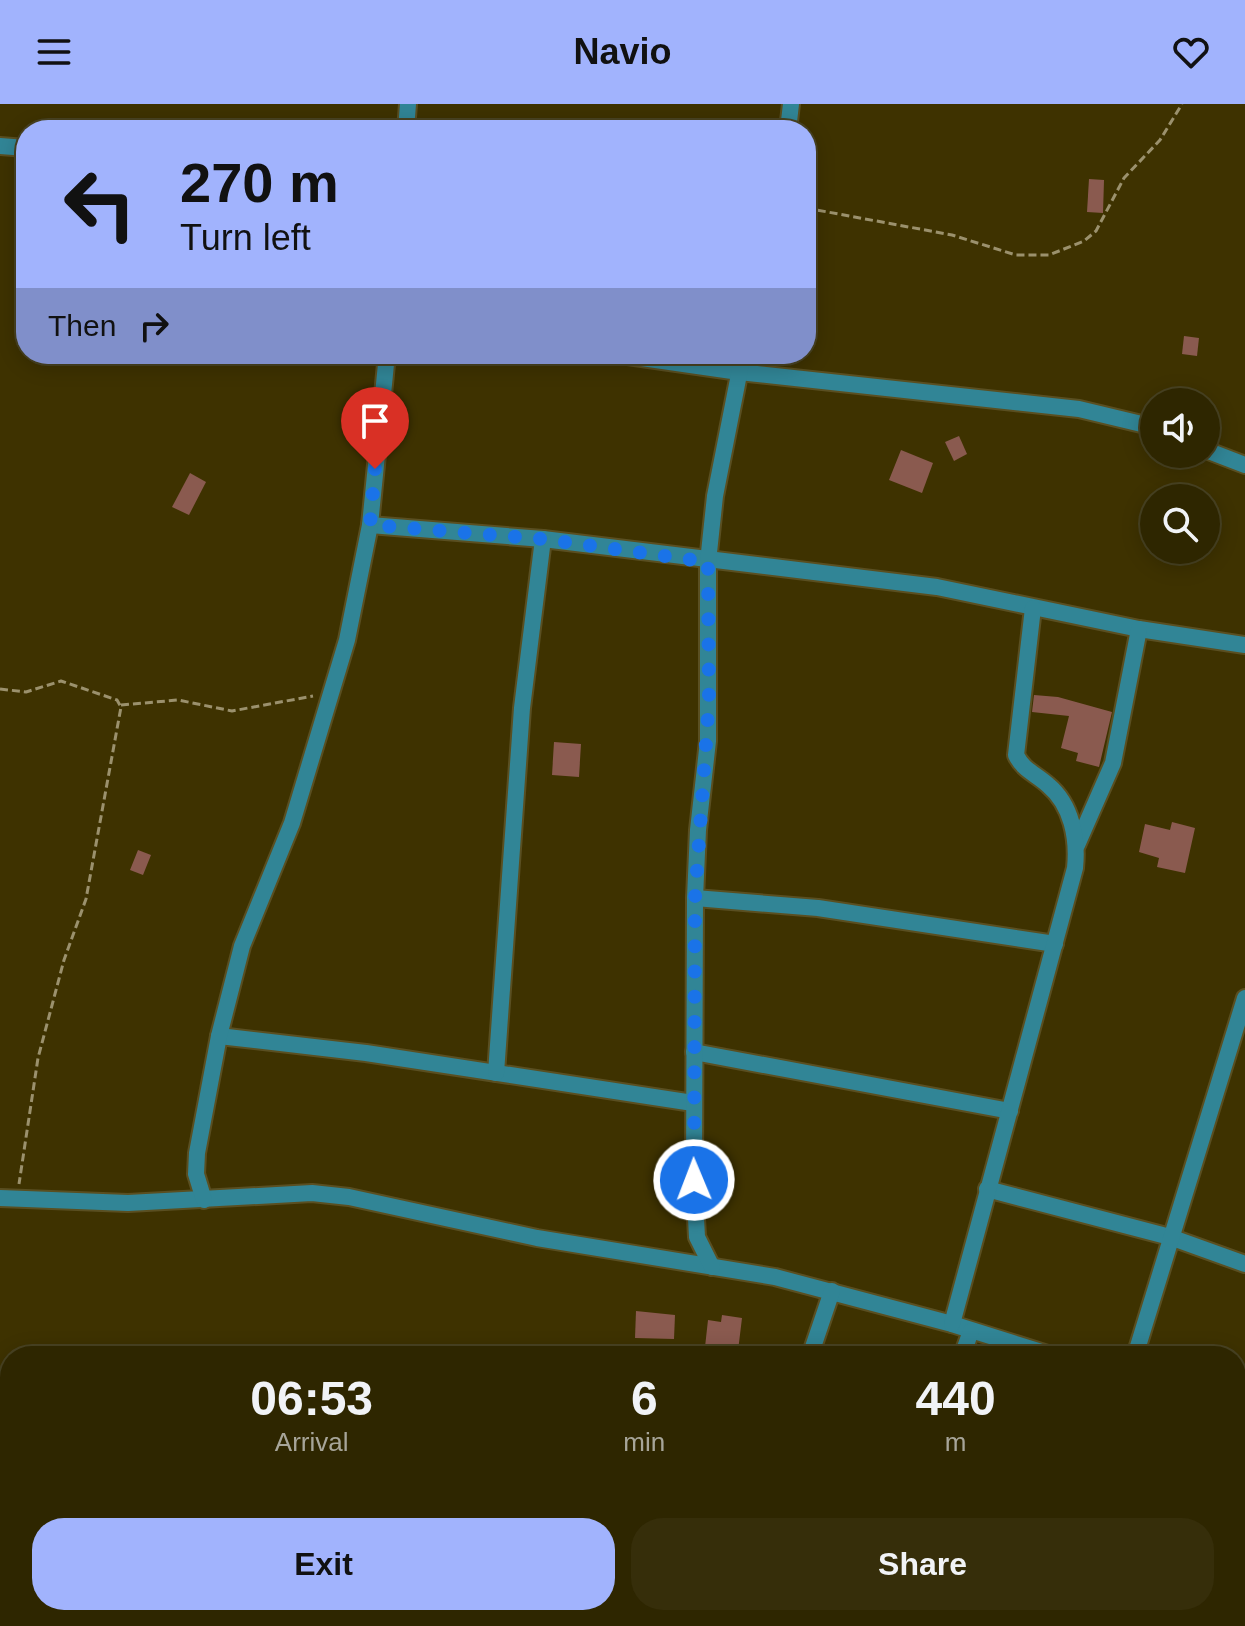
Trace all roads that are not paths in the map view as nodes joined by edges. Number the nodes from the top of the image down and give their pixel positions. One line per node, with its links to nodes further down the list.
1 (386, 364): 8 (street)
2 (683, 364): 4 (street)
3 (741, 364): 4 (street)
4 (739, 372): 5 (street); 10 (street)
5 (1140, 424)
6 (1220, 455): 7 (street)
7 (1245, 465)
8 (370, 525): 9 (street); 18 (street)
9 (543, 539): 10 (street); 20 (street)
10 (708, 562): 11 (street); 15 (street)
11 (1033, 608): 12 (street); 14 (street)
12 (1139, 629): 13 (street); 14 (street)
13 (1245, 645)
14 (1077, 845): 16 (street)
15 (695, 898): 16 (street); 19 (street)
16 (1055, 944): 22 (street)
17 (1245, 998): 26 (street)
18 (219, 1036): 20 (street); 25 (street)
19 (694, 1052): 21 (street); 22 (street)
20 (496, 1073): 21 (street)
21 (693, 1103): 28 (street)
22 (1010, 1111): 23 (street)
23 (987, 1189): 26 (street); 30 (street)
24 (8, 1199): 25 (street)
25 (204, 1200): 28 (street)
26 (1170, 1237): 27 (street); 35 (street)
27 (1245, 1264)
28 (712, 1267): 29 (street)
29 (832, 1291): 30 (street); 32 (street)
30 (952, 1324): 31 (street)
31 (971, 1331): 33 (street); 34 (street)
32 (813, 1346)
33 (966, 1346)
34 (1021, 1346)
35 (1138, 1346)

